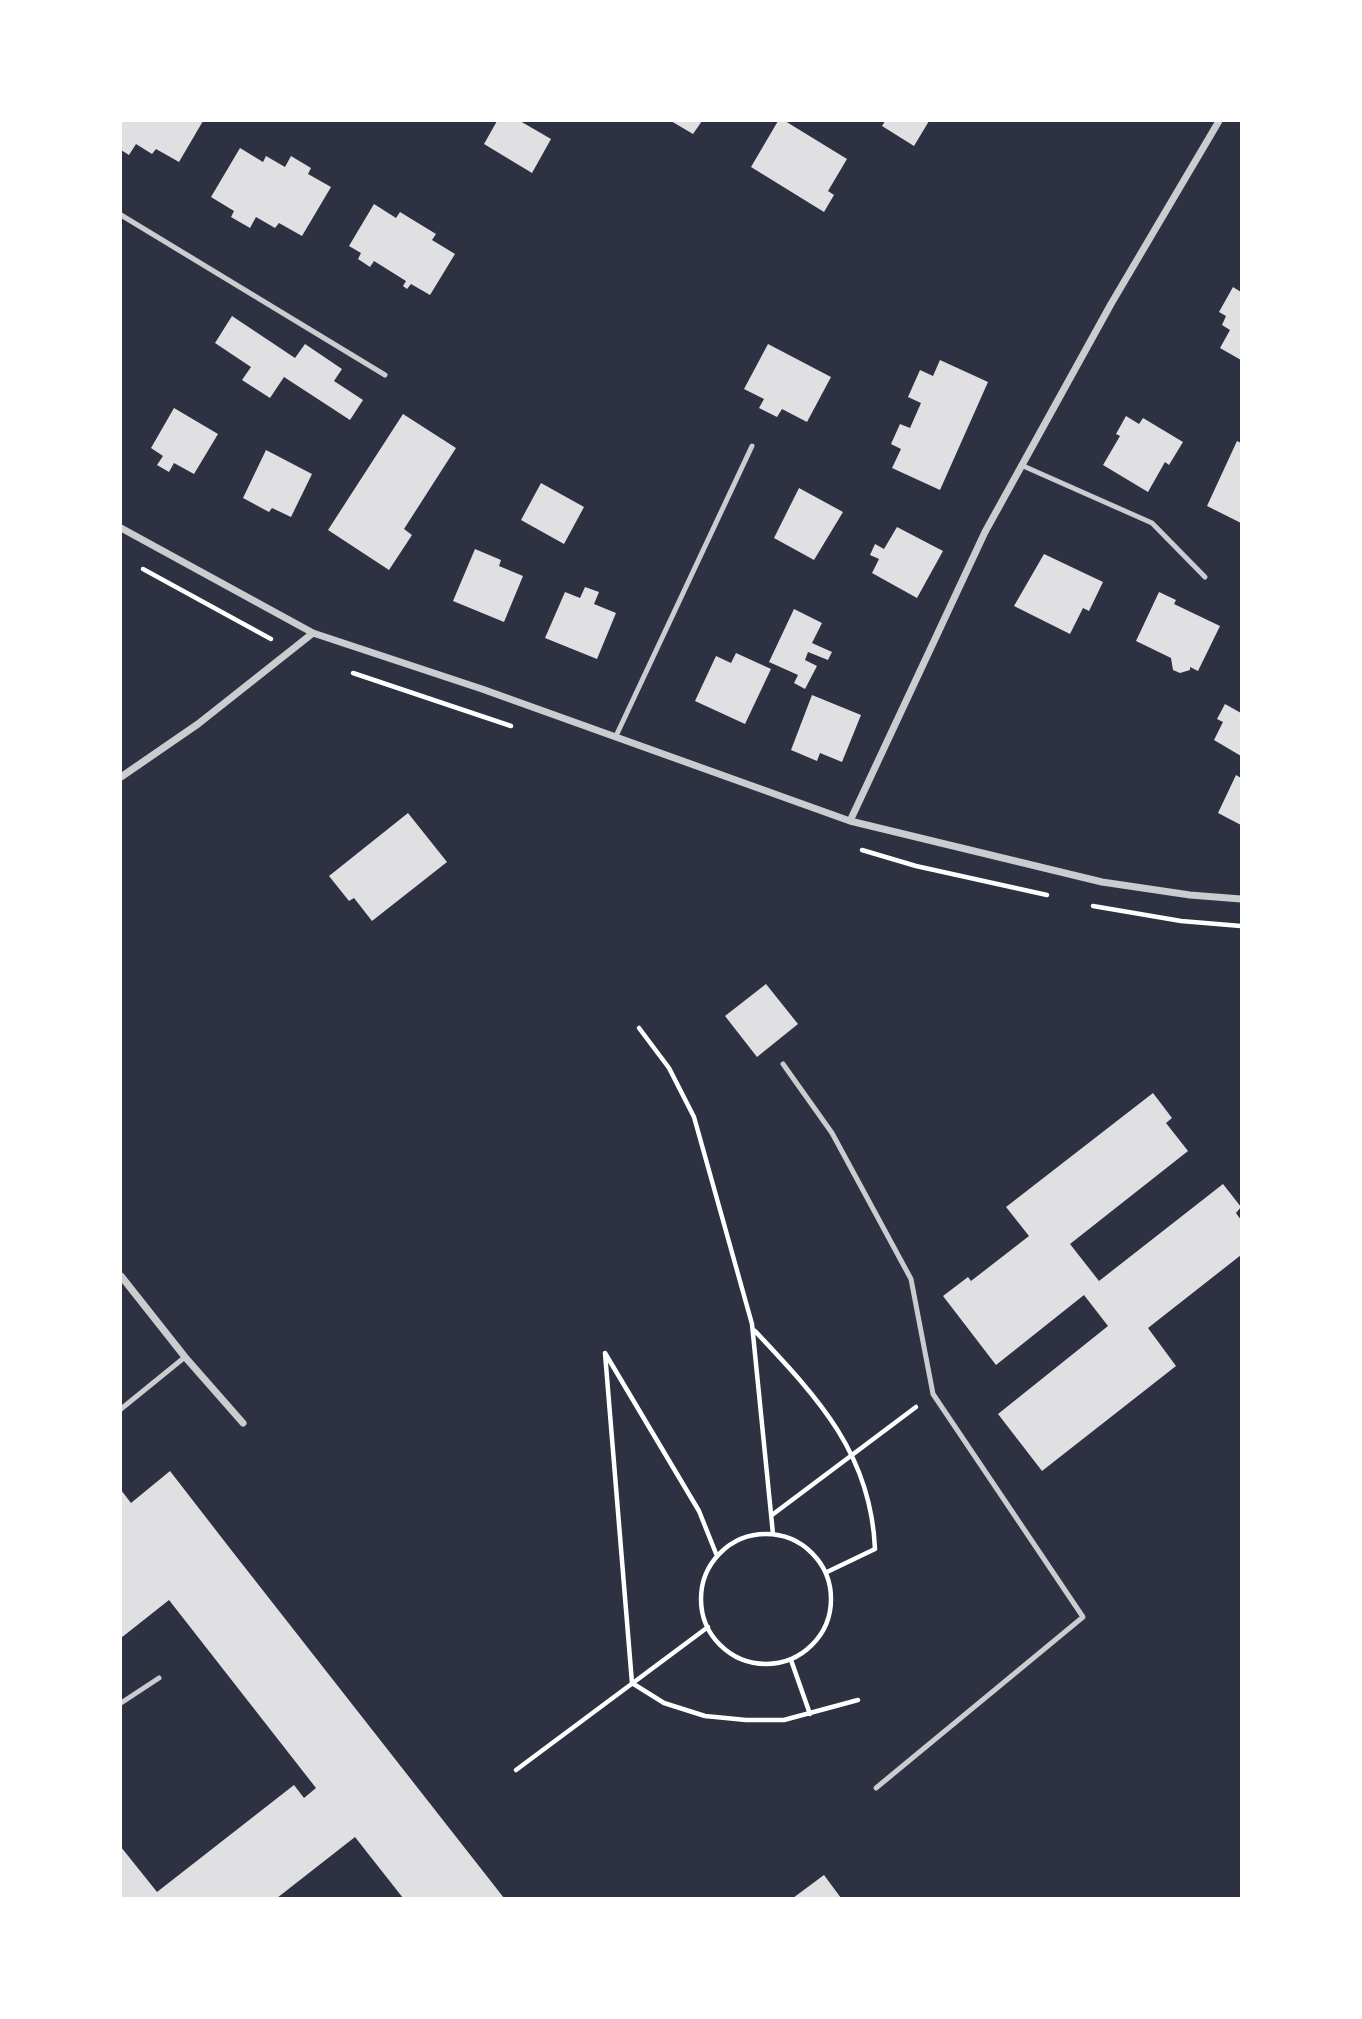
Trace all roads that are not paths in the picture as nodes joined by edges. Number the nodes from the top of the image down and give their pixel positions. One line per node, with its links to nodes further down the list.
1 (1219, 121): 5 (street)
2 (121, 215): 3 (lane)
3 (385, 375)
4 (752, 446): 9 (lane)
5 (1021, 465): 7 (lane); 11 (street)
6 (121, 528): 8 (street)
7 (1205, 577)
8 (313, 633): 9 (street); 10 (street)
9 (616, 736): 11 (street)
10 (121, 777)
11 (850, 821): 12 (street)
12 (1241, 899)
13 (783, 1064): 20 (lane)
14 (121, 1276): 15 (street)
15 (185, 1357): 16 (lane); 17 (street)
16 (121, 1409)
17 (243, 1423)
18 (159, 1678): 19 (lane)
19 (121, 1703)
20 (876, 1788)

